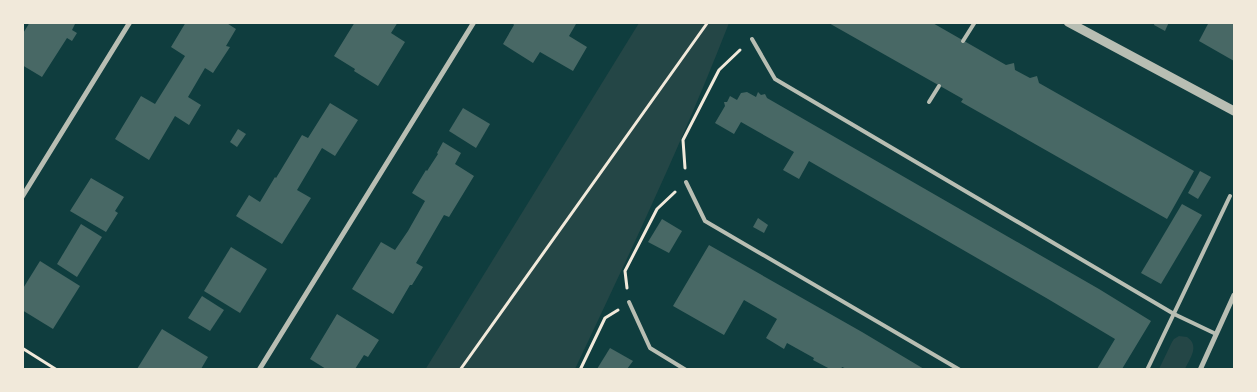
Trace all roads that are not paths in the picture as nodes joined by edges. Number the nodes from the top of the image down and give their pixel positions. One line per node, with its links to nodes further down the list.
1 (130, 22): 12 (street)
2 (474, 22): 17 (street)
3 (975, 22): 6 (lane)
4 (1068, 22): 9 (street)
5 (752, 39): 15 (lane)
6 (963, 41)
7 (940, 86): 8 (lane)
8 (929, 102)
9 (1234, 111)
10 (686, 182): 19 (lane)
11 (1230, 196): 15 (lane)
12 (22, 197)
13 (1234, 295): 16 (street)
14 (629, 302): 18 (lane)
15 (1174, 314): 16 (lane); 20 (lane)
16 (1216, 334): 21 (street)
17 (259, 370)
18 (686, 370)
19 (960, 370)
20 (1147, 370)
21 (1200, 370)

